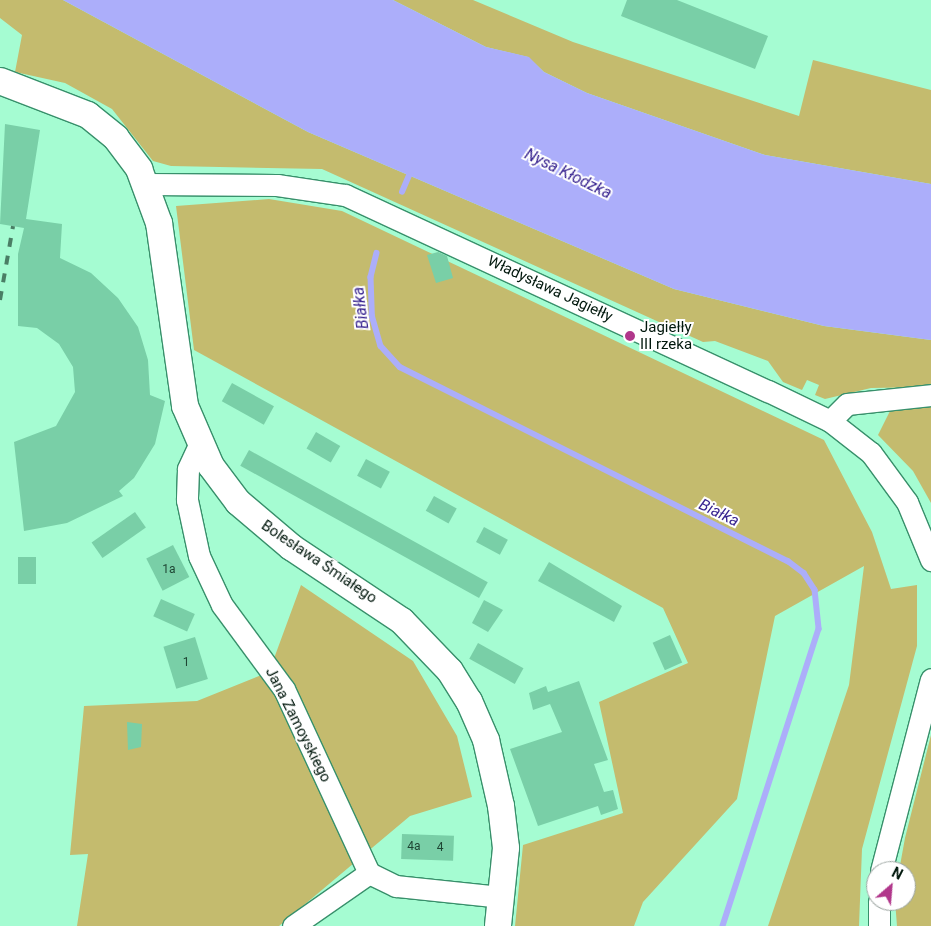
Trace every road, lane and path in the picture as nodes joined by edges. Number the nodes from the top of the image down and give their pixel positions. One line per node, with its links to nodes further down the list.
1 (0, 81): 2 (street, Bolesława Śmiałego)
2 (147, 184): 4 (street, Władysława Jagiełły); 5 (street, Bolesława Śmiałego)
3 (931, 395): 4 (street)
4 (830, 421): 6 (street, Władysława Jagiełły)
5 (200, 443): 9 (street, Jana Zamoyskiego); 10 (street, Bolesława Śmiałego)
6 (931, 560)
7 (931, 679): 8 (street)
8 (884, 861)
9 (369, 873): 10 (street); 12 (street)
10 (501, 897): 13 (street, Bolesława Śmiałego)
11 (878, 911): 14 (street)
12 (293, 926)
13 (498, 926)
14 (879, 926)

